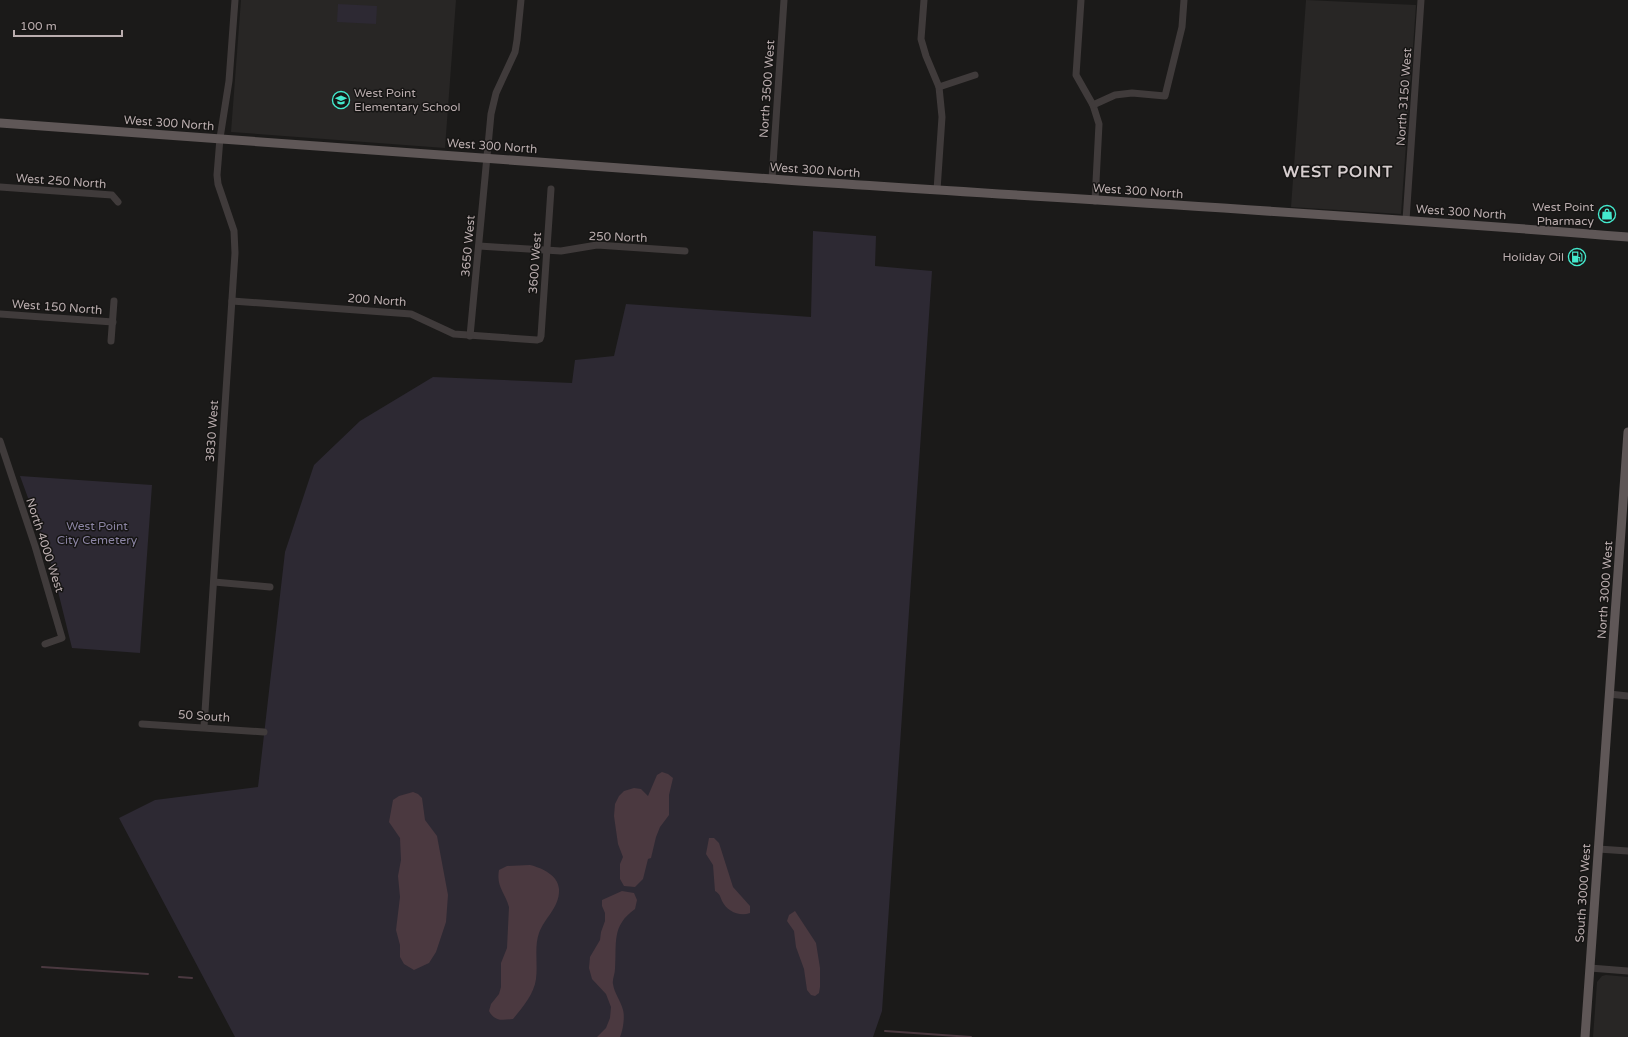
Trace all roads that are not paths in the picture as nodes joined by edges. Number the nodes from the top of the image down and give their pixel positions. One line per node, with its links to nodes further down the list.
1 (235, 0): 12 (street, 3830 West)
2 (520, 0): 13 (street, 3650 West)
3 (784, 0): 14 (street, North 3500 West)
4 (924, 0): 9 (street)
5 (1081, 0): 10 (street)
6 (1184, 0): 10 (street)
7 (1421, 0): 20 (street, North 3150 West)
8 (975, 75): 9 (street)
9 (939, 87): 17 (street)
10 (1093, 105): 18 (street)
11 (0, 123): 12 (main road, West 300 North)
12 (220, 138): 13 (main road, West 300 North); 26 (street, 3830 West)
13 (486, 158): 14 (main road, West 300 North); 22 (street, 3650 West)
14 (772, 179): 17 (main road, West 300 North)
15 (0, 187): 19 (street, West 250 North)
16 (551, 189): 23 (street, 3600 West)
17 (937, 190): 18 (main road, West 300 North)
18 (1095, 201): 20 (main road, West 300 North)
19 (118, 202)
20 (1406, 220): 21 (main road, West 300 North)
21 (1628, 237)
22 (478, 246): 23 (street, 250 North); 29 (street, 3650 West)
23 (547, 251): 24 (street, 250 North); 30 (street, 3600 West)
24 (685, 251)
25 (114, 301): 28 (street)
26 (232, 301): 29 (street, 200 North); 35 (street, 3830 West)
27 (0, 314): 28 (street, West 150 North)
28 (113, 322): 31 (street)
29 (470, 336): 30 (street, 200 North)
30 (540, 339)
31 (111, 341)
32 (1628, 432): 34 (main road, North 3000 West)
33 (0, 441): 37 (street, North 4000 West)
34 (1626, 486): 38 (main road, North 3000 West)
35 (214, 582): 36 (street); 41 (street, 3830 West)
36 (270, 586)
37 (45, 644)
38 (1609, 694): 39 (street); 43 (main road, North 3000 West)
39 (1628, 696)
40 (142, 724): 41 (street, 50 South)
41 (204, 727): 42 (street, 50 South)
42 (264, 732)
43 (1605, 751): 44 (main road, South 3000 West)
44 (1598, 849): 45 (street); 46 (main road, South 3000 West)
45 (1628, 851)
46 (1590, 968): 47 (street); 48 (main road, South 3000 West)
47 (1628, 971)
48 (1585, 1037)

